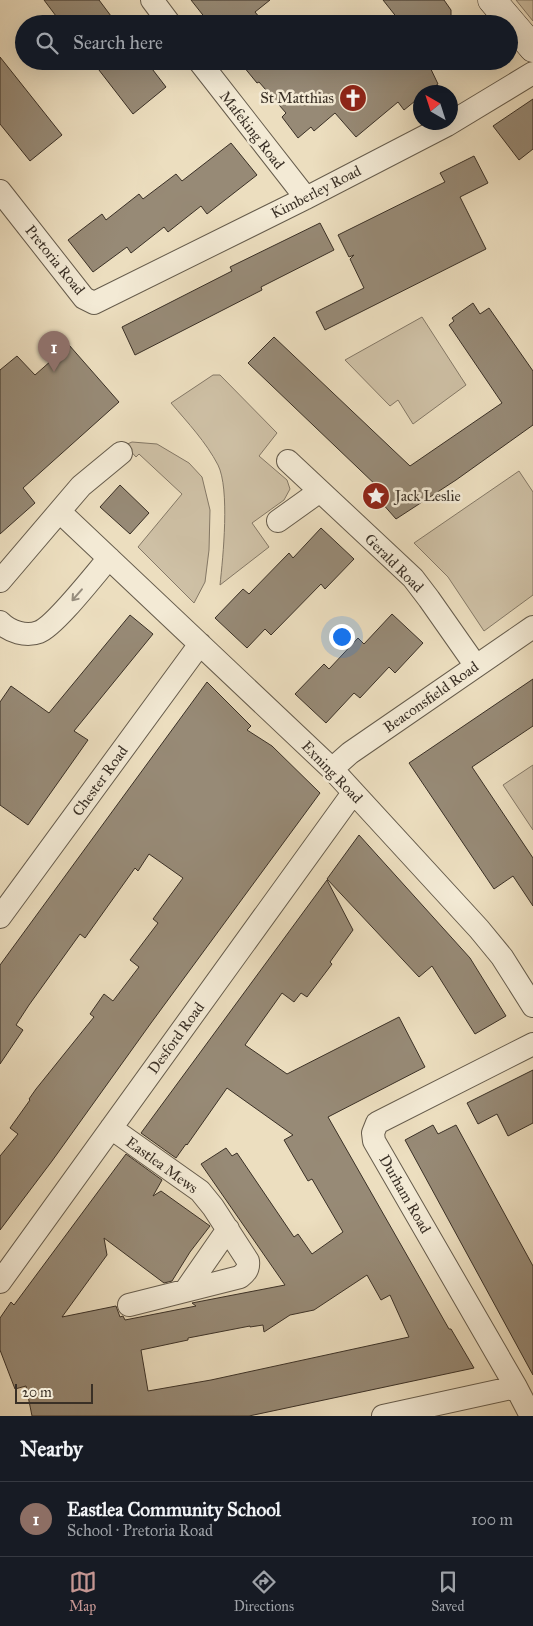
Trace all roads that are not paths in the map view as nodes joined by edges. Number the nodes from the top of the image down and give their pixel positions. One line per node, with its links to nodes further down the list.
1 (152, 0): 3 (street)
2 (492, 0): 4 (street)
3 (163, 15)
4 (505, 15)
5 (518, 30): 6 (street)
6 (533, 48)
7 (206, 70): 10 (street, Mafeking Road)
8 (533, 73): 10 (street, Kimberley Road)
9 (0, 191): 11 (street, Pretoria Road)
10 (306, 198): 11 (street, Kimberley Road)
11 (94, 303)
12 (121, 453): 15 (street)
13 (288, 461): 14 (street, Gerald Road)
14 (320, 491): 16 (street); 22 (street, Gerald Road)
15 (60, 512): 17 (street, Exning Road); 18 (street)
16 (278, 521)
17 (109, 558): 19 (street, one-way to 19); 21 (street, Exning Road)
18 (0, 580)
19 (0, 622)
20 (533, 627): 22 (street, Beaconsfield Road)
21 (200, 644): 23 (street, Exning Road); 25 (street, Chester Road)
22 (476, 666): 23 (street, Beaconsfield Road)
23 (332, 769): 24 (street, Exning Road)
24 (353, 793): 26 (street, Exning Road); 28 (street, Desford Road)
25 (0, 917)
26 (533, 1006)
27 (533, 1044): 33 (street, Durham Road)
28 (111, 1128): 29 (street, Eastlea Mews); 30 (street, Desford Road)
29 (228, 1229): 31 (street); 31 (street, Eastlea Mews)
30 (0, 1282)
31 (185, 1291): 32 (street, Eastlea Mews)
32 (128, 1305)
33 (516, 1387): 34 (street); 35 (street, Durham Road)
34 (383, 1416)
35 (531, 1416)

